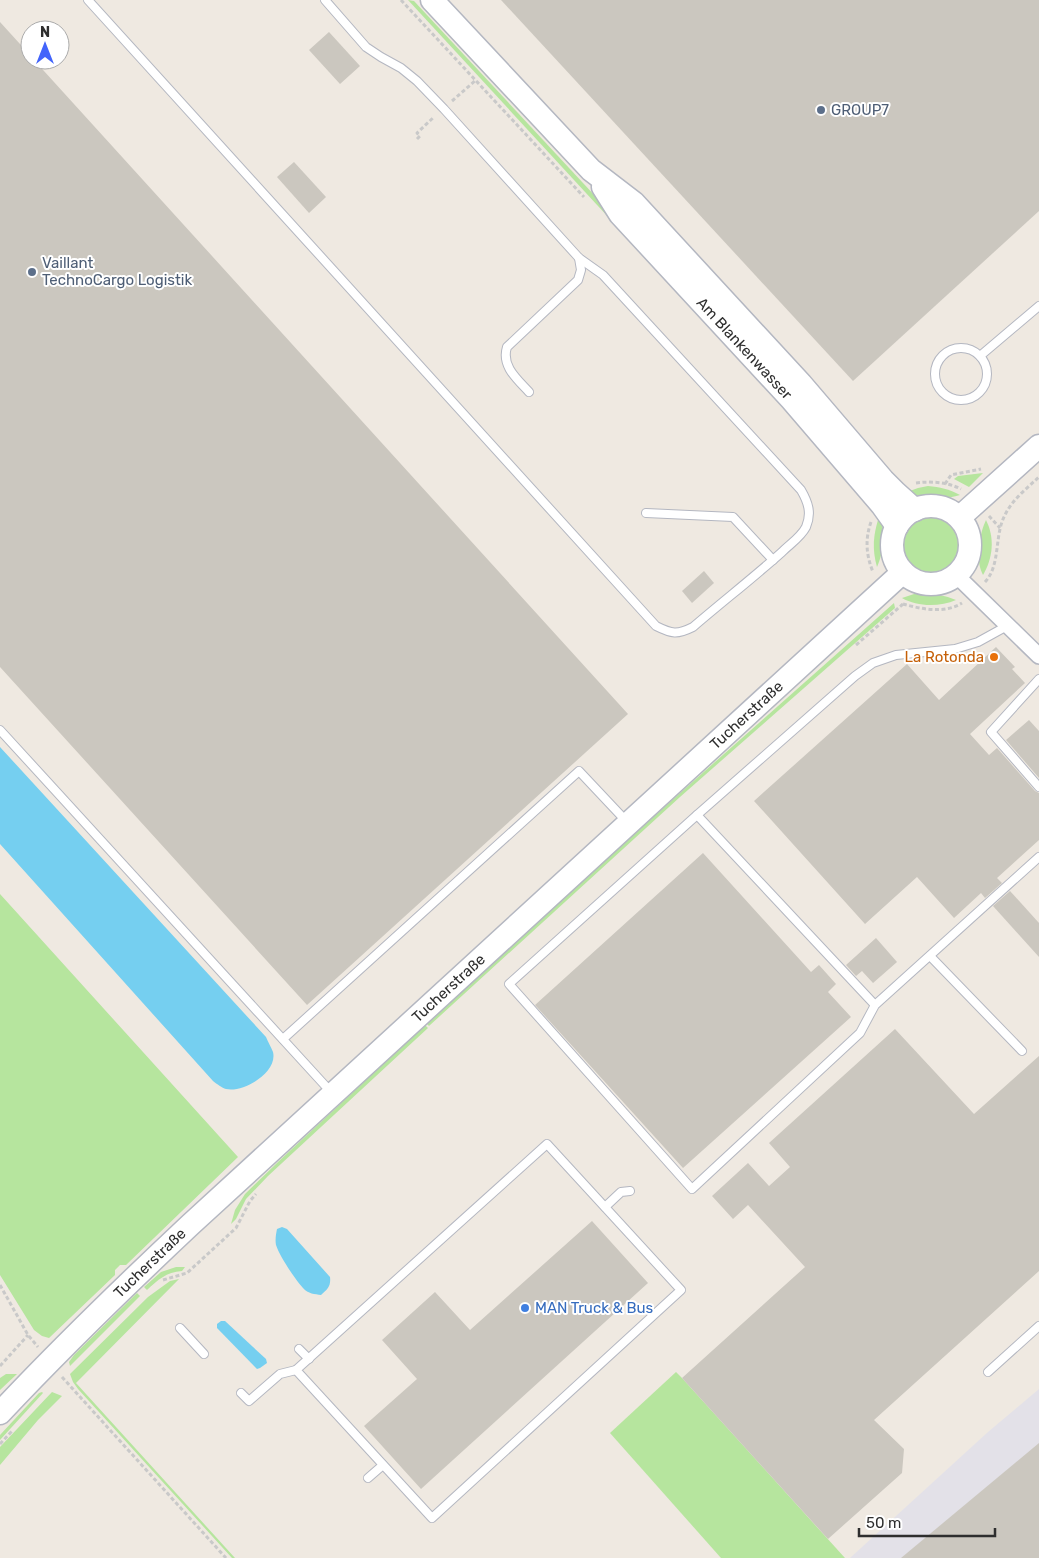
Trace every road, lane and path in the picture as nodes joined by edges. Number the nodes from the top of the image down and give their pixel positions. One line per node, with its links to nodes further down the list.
1 (88, 0): 20 (lane)
2 (432, 0): 6 (main road, Am Blankenwasser)
3 (329, 2): 7 (lane)
4 (476, 80): 5 (path)
5 (463, 91)
6 (591, 170): 15 (main road, Am Blankenwasser); 19 (main road, Am Blankenwasser)
7 (579, 258): 10 (lane); 20 (lane)
8 (1039, 306): 9 (lane)
9 (980, 356): 9 (lane)
10 (529, 392)
11 (1039, 446): 17 (main road)
12 (989, 466): 14 (path)
13 (1039, 477): 17 (path)
14 (945, 484): 15 (path); 17 (path)
15 (896, 493): 16 (main road, Am Blankenwasser)
16 (915, 510): 17 (main road); 19 (main road)
17 (968, 510): 22 (main road)
18 (646, 513): 20 (lane)
19 (897, 526): 21 (main road)
20 (773, 560)
21 (903, 572): 22 (main road); 29 (main road, Tucherstraße)
22 (956, 575): 23 (street)
23 (1007, 626): 24 (street); 28 (lane)
24 (1039, 656)
25 (1039, 679): 27 (lane)
26 (0, 730): 33 (lane)
27 (1039, 787)
28 (697, 814): 32 (lane); 32 (lane)
29 (628, 824): 33 (lane); 35 (main road, Tucherstraße)
30 (1039, 857): 31 (lane)
31 (930, 956): 32 (lane); 34 (lane)
32 (875, 1005)
33 (282, 1039): 35 (lane)
34 (1022, 1051)
35 (333, 1094): 44 (main road, Tucherstraße)
36 (630, 1191): 37 (lane)
37 (605, 1207): 43 (lane); 50 (lane)
38 (0, 1286): 45 (path)
39 (1039, 1326): 47 (lane)
40 (180, 1328): 42 (lane)
41 (299, 1349): 43 (lane)
42 (204, 1354)
43 (309, 1359): 46 (lane)
44 (49, 1362): 49 (main road, Tucherstraße); 52 (path)
45 (0, 1366)
46 (296, 1370): 48 (lane); 50 (lane)
47 (988, 1372)
48 (241, 1393)
49 (0, 1414)
50 (383, 1465): 51 (lane)
51 (368, 1478)
52 (226, 1558)

